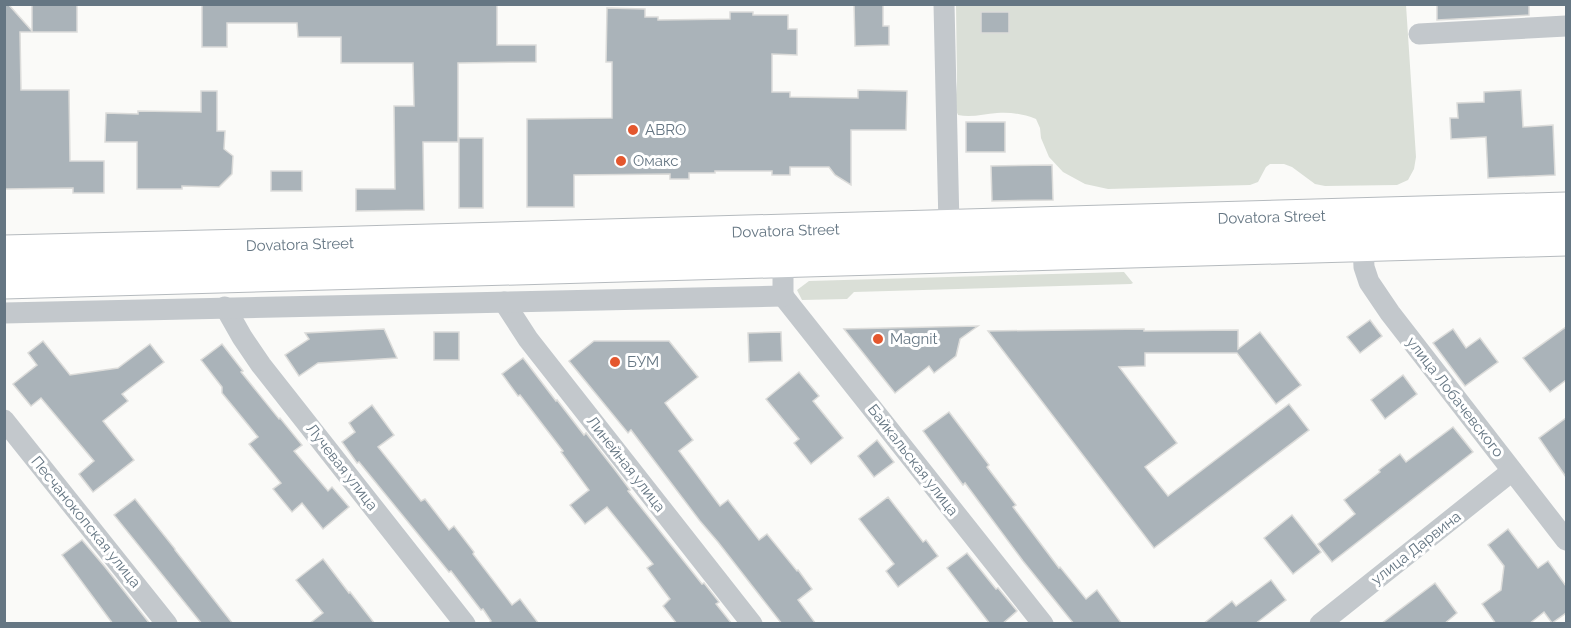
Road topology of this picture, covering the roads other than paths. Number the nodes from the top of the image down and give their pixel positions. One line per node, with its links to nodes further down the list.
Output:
1 (944, 4): 5 (street)
2 (1566, 26): 3 (street)
3 (1419, 34)
4 (1566, 209): 5 (main road, Dovatora Street)
5 (949, 226): 8 (main road, Dovatora Street)
6 (1566, 239): 7 (main road, Dovatora Street)
7 (1364, 244): 9 (main road, Dovatora Street); 16 (street, улица Лобачевского)
8 (4, 252)
9 (783, 261): 10 (main road, Dovatora Street); 11 (street, Dovatora Street)
10 (4, 282)
11 (783, 296): 12 (street); 22 (street, Байкальская улица)
12 (504, 302): 13 (street); 21 (street, Линейная улица)
13 (225, 307): 14 (street); 20 (street, Лучевая улица)
14 (4, 313)
15 (4, 420): 19 (street, Песчанокопская улица)
16 (1512, 471): 17 (street, улица Лобачевского); 18 (street, улица Дарвина)
17 (1566, 540)
18 (1343, 617): 23 (street, улица Дарвина)
19 (167, 624)
20 (465, 624)
21 (752, 624)
22 (1042, 624)
23 (1320, 624)

